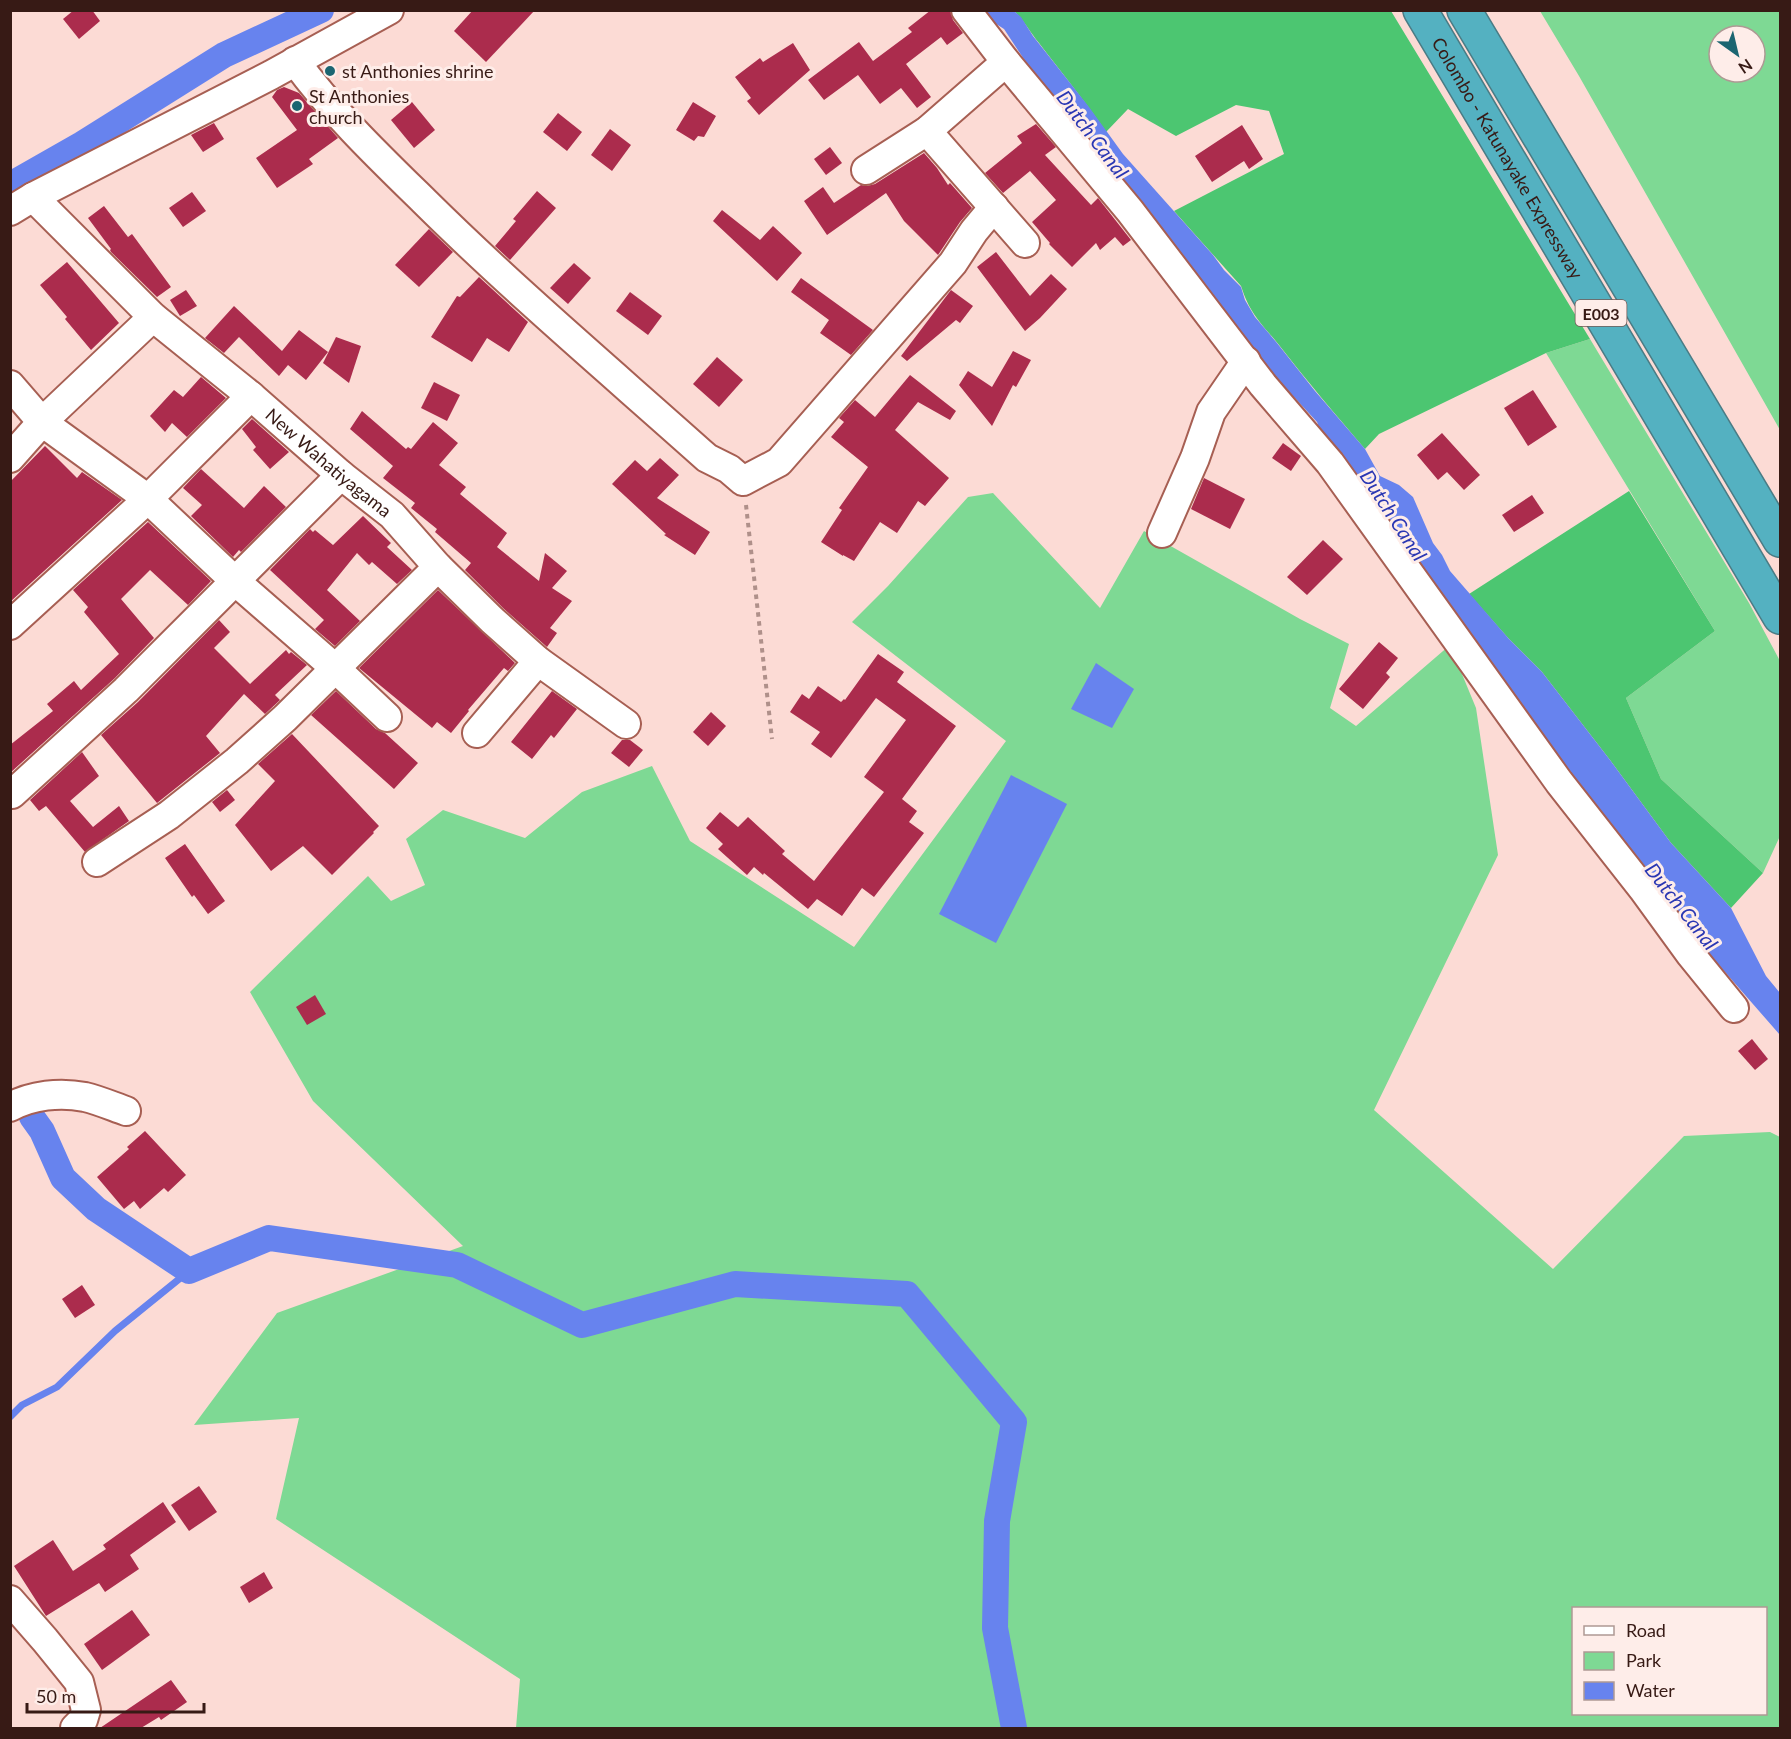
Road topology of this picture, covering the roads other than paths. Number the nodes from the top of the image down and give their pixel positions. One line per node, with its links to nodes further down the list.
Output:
1 (389, 10): 5 (street)
2 (966, 10): 6 (street)
3 (1420, 10): 24 (highway, Colombo - Katunayake Expressway / E003)
4 (1464, 10): 21 (highway, E003)
5 (295, 61): 9 (street); 10 (street)
6 (1006, 62): 7 (street); 13 (street)
7 (927, 131): 8 (street); 10 (street)
8 (866, 170)
9 (22, 204): 12 (street, New Wahatiyagama)
10 (994, 207): 11 (street)
11 (1025, 243)
12 (153, 317): 15 (street, New Wahatiyagama); 16 (street)
13 (1246, 362): 20 (street); 33 (street)
14 (10, 386): 16 (street)
15 (251, 396): 18 (street, New Wahatiyagama); 19 (street)
16 (42, 422): 17 (street); 19 (street)
17 (10, 458)
18 (341, 475): 22 (street, New Wahatiyagama); 23 (street)
19 (148, 499): 23 (street); 25 (street)
20 (1162, 533)
21 (1780, 540)
22 (438, 567): 26 (street, New Wahatiyagama); 27 (street)
23 (235, 581): 27 (street); 31 (street)
24 (1780, 617)
25 (10, 625)
26 (538, 661): 29 (street, New Wahatiyagama); 30 (street)
27 (335, 668): 28 (street); 32 (street)
28 (387, 717)
29 (626, 724)
30 (477, 733)
31 (12, 794)
32 (97, 862)
33 (1734, 1008)
34 (10, 1107): 35 (street)
35 (126, 1111)
36 (10, 1600): 37 (street)
37 (75, 1728)

